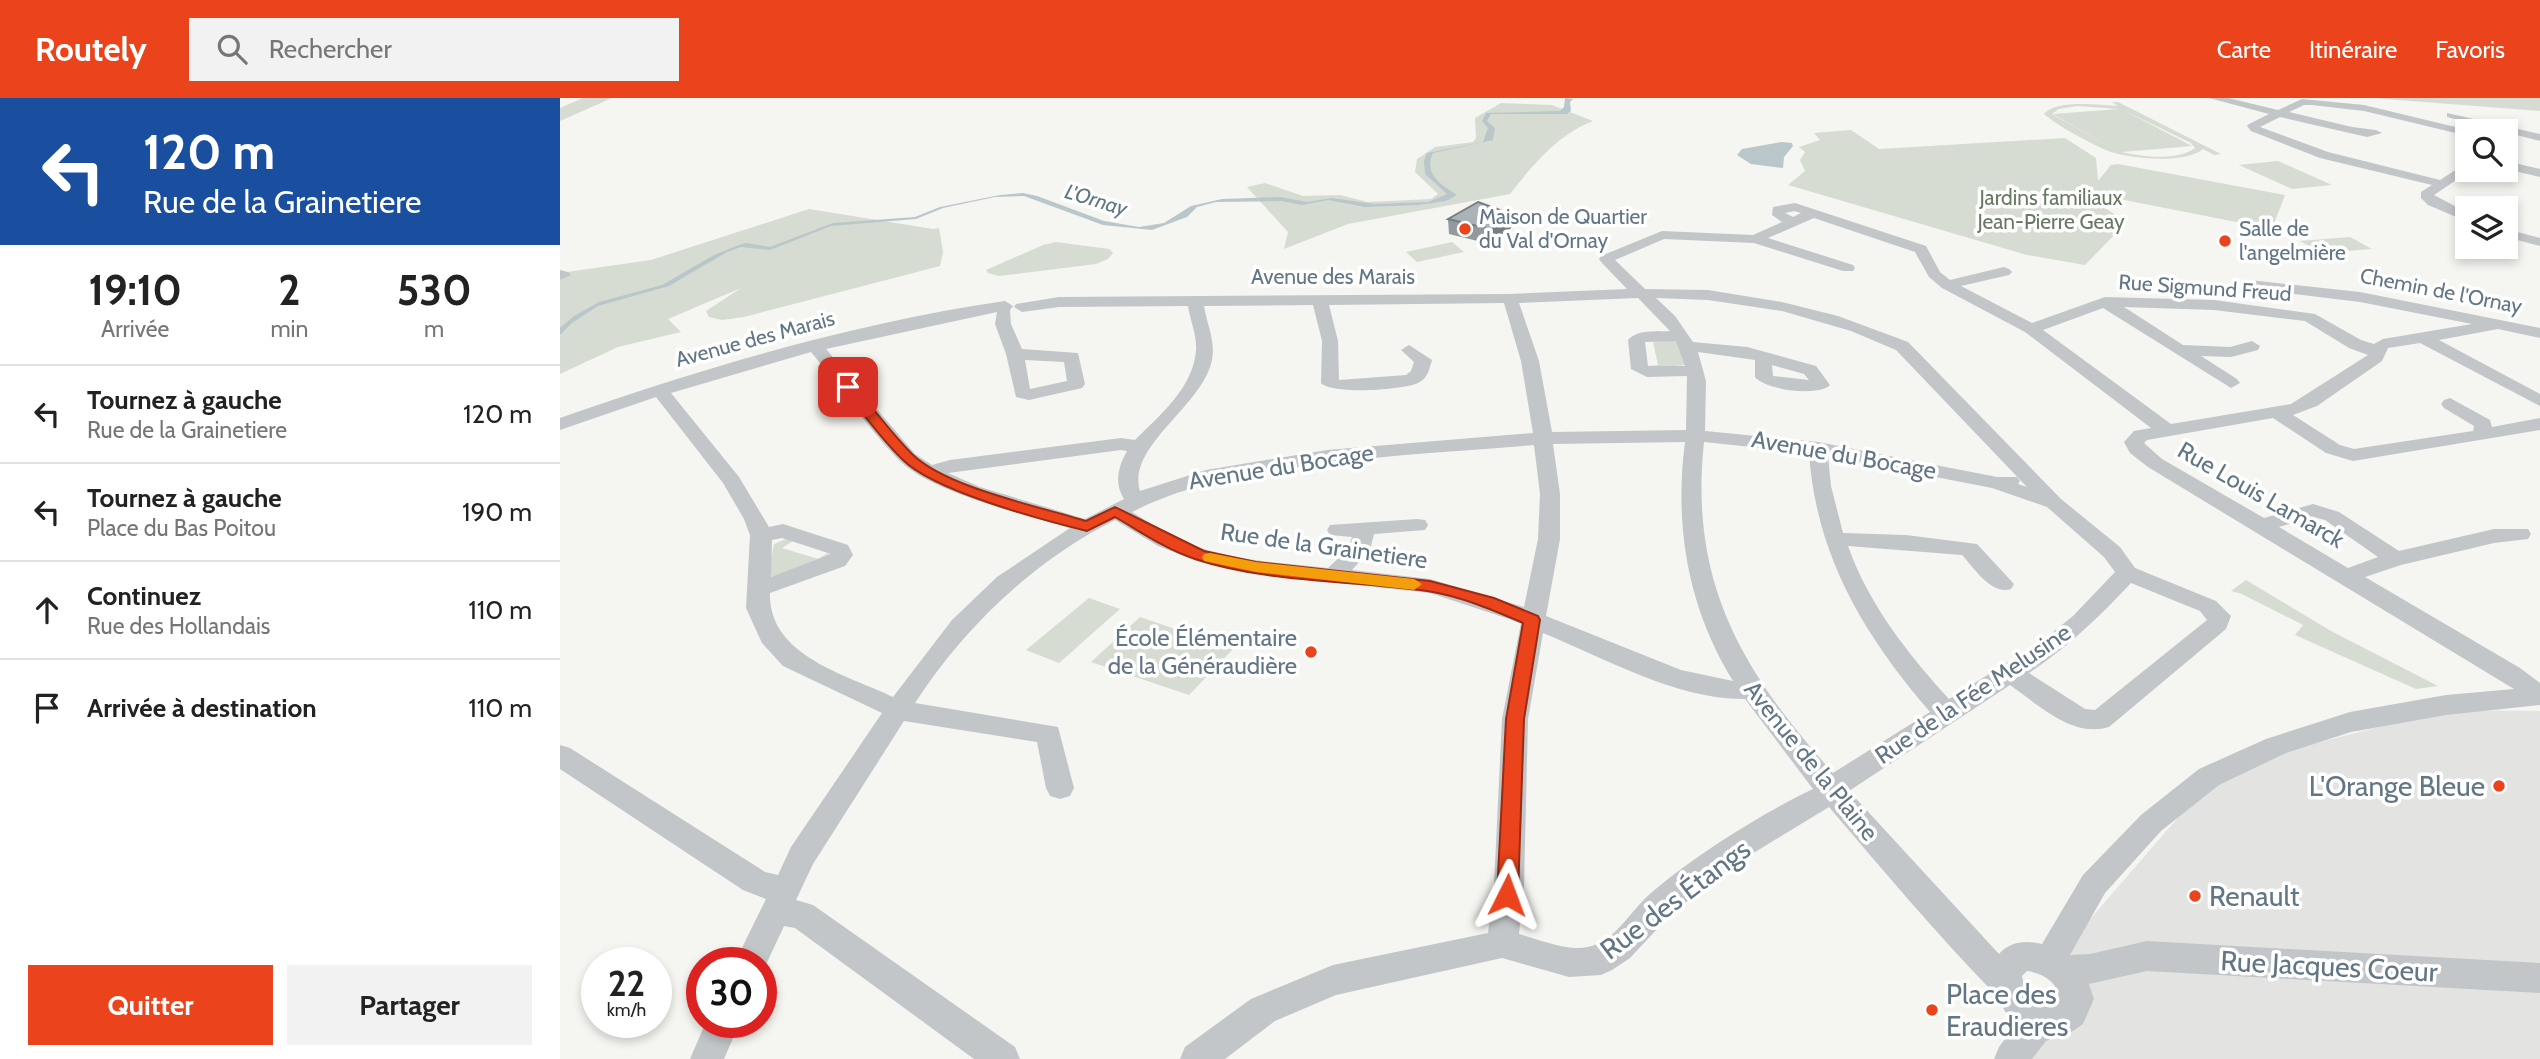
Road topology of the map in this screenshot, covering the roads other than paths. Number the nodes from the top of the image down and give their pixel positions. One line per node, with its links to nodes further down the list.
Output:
1 (2214, 98): 3 (street)
2 (2441, 112): 4 (street)
3 (2279, 113): 5 (street); 6 (street); 12 (street)
4 (2464, 119)
5 (2353, 130)
6 (2455, 131)
7 (2518, 134): 8 (street)
8 (2540, 138)
9 (2518, 168): 10 (street)
10 (2540, 173)
11 (2455, 175): 12 (street)
12 (2442, 184): 13 (street)
13 (2455, 212)
14 (2518, 236): 16 (street)
15 (1755, 239): 17 (street); 19 (street); 21 (street, Avenue de la Plaine)
16 (2540, 242)
17 (1848, 268)
18 (2004, 272): 19 (street)
19 (1947, 285): 28 (street, Rue Louis Lamarck)
20 (2250, 285): 27 (street, Chemin de l'Ornay)
21 (1645, 295): 22 (street, Avenue des Marais); 31 (street, Avenue de la Plaine); 53 (street, Avenue des Marais)
22 (1510, 299): 23 (street, Avenue des Marais); 50 (street)
23 (1320, 300): 24 (street, Avenue des Marais); 34 (street)
24 (1196, 301): 26 (street, Avenue des Marais); 51 (street)
25 (2105, 302): 28 (street); 35 (street); 36 (street, Rue Sigmund Freud)
26 (1009, 312): 32 (street, Avenue des Marais); 37 (street)
27 (2496, 325): 29 (street, Chemin de l'Ornay); 30 (street)
28 (2031, 329): 47 (street, Rue Louis Lamarck)
29 (2540, 333)
30 (2422, 337): 36 (street); 42 (street)
31 (1685, 341): 38 (street); 39 (street, Avenue de la Plaine); 39 (street)
32 (816, 346): 41 (street, Avenue des Marais); 54 (street)
33 (2252, 346): 35 (street)
34 (1409, 350)
35 (2180, 350): 40 (street)
36 (2377, 350): 44 (street)
37 (1014, 354)
38 (1763, 357)
39 (1696, 371): 49 (street, Avenue de la Plaine)
40 (2231, 383)
41 (659, 389): 45 (street, Avenue des Marais); 64 (street)
42 (2540, 401)
43 (2450, 404): 48 (street)
44 (2276, 412): 47 (street); 48 (street)
45 (560, 424)
46 (2540, 424): 48 (street)
47 (2166, 430): 60 (street, Rue Louis Lamarck)
48 (2483, 435)
49 (1695, 436): 50 (street, Avenue du Bocage); 52 (street, Avenue du Bocage); 74 (street, Avenue de la Plaine)
50 (1543, 438): 57 (street, Avenue du Bocage); 72 (street)
51 (1139, 447): 54 (street); 57 (street)
52 (1818, 448): 55 (street, Avenue du Bocage); 65 (street)
53 (2022, 469): 55 (street); 56 (street, Avenue des Marais)
54 (929, 472): 59 (street)
55 (1997, 483): 56 (street, Avenue du Bocage)
56 (2054, 503): 67 (street, Avenue du Bocage)
57 (1125, 505): 59 (street, Avenue du Bocage); 68 (street, Rue de la Grainetiere)
58 (1417, 525): 62 (street)
59 (1087, 526): 76 (street, Avenue du Bocage)
60 (2260, 526): 66 (street); 69 (street, Rue Louis Lamarck)
61 (1338, 530): 62 (street)
62 (1363, 530): 68 (street)
63 (2520, 534): 66 (street)
64 (761, 535): 71 (street); 71 (street)
65 (1833, 539): 70 (street); 77 (street)
66 (2395, 559): 69 (street)
67 (2127, 573): 73 (street, Rue de la Fée Melusine); 73 (street)
68 (1334, 575): 72 (street, Rue de la Grainetiere)
69 (2347, 576): 75 (street, Rue Louis Lamarck)
70 (2003, 584)
71 (757, 590): 76 (street)
72 (1532, 620): 74 (street, Rue de la Grainetiere); 82 (street)
73 (2012, 674): 77 (street, Rue de la Fée Melusine)
74 (1751, 690): 80 (street, Avenue de la Plaine)
75 (2540, 696): 86 (street)
76 (898, 710): 79 (street); 81 (street, Avenue du Bocage)
77 (1946, 713): 80 (street, Rue de la Fée Melusine)
78 (560, 755): 81 (street)
79 (1059, 788)
80 (1832, 791): 82 (street, Rue des Étangs); 85 (street, Avenue de la Plaine)
81 (783, 899): 83 (street, Avenue du Bocage); 90 (street)
82 (1502, 944): 91 (street, Rue des Étangs)
83 (759, 947)
84 (2540, 978): 86 (street, Rue Jacques Coeur)
85 (2012, 980): 86 (street); 86 (street, Avenue de la Plaine); 88 (street)
86 (2061, 988): 88 (street, Rue Jacques Coeur)
87 (716, 1038): 89 (street)
88 (2011, 1057)
89 (707, 1059)
90 (1003, 1059)
91 (1197, 1059)

